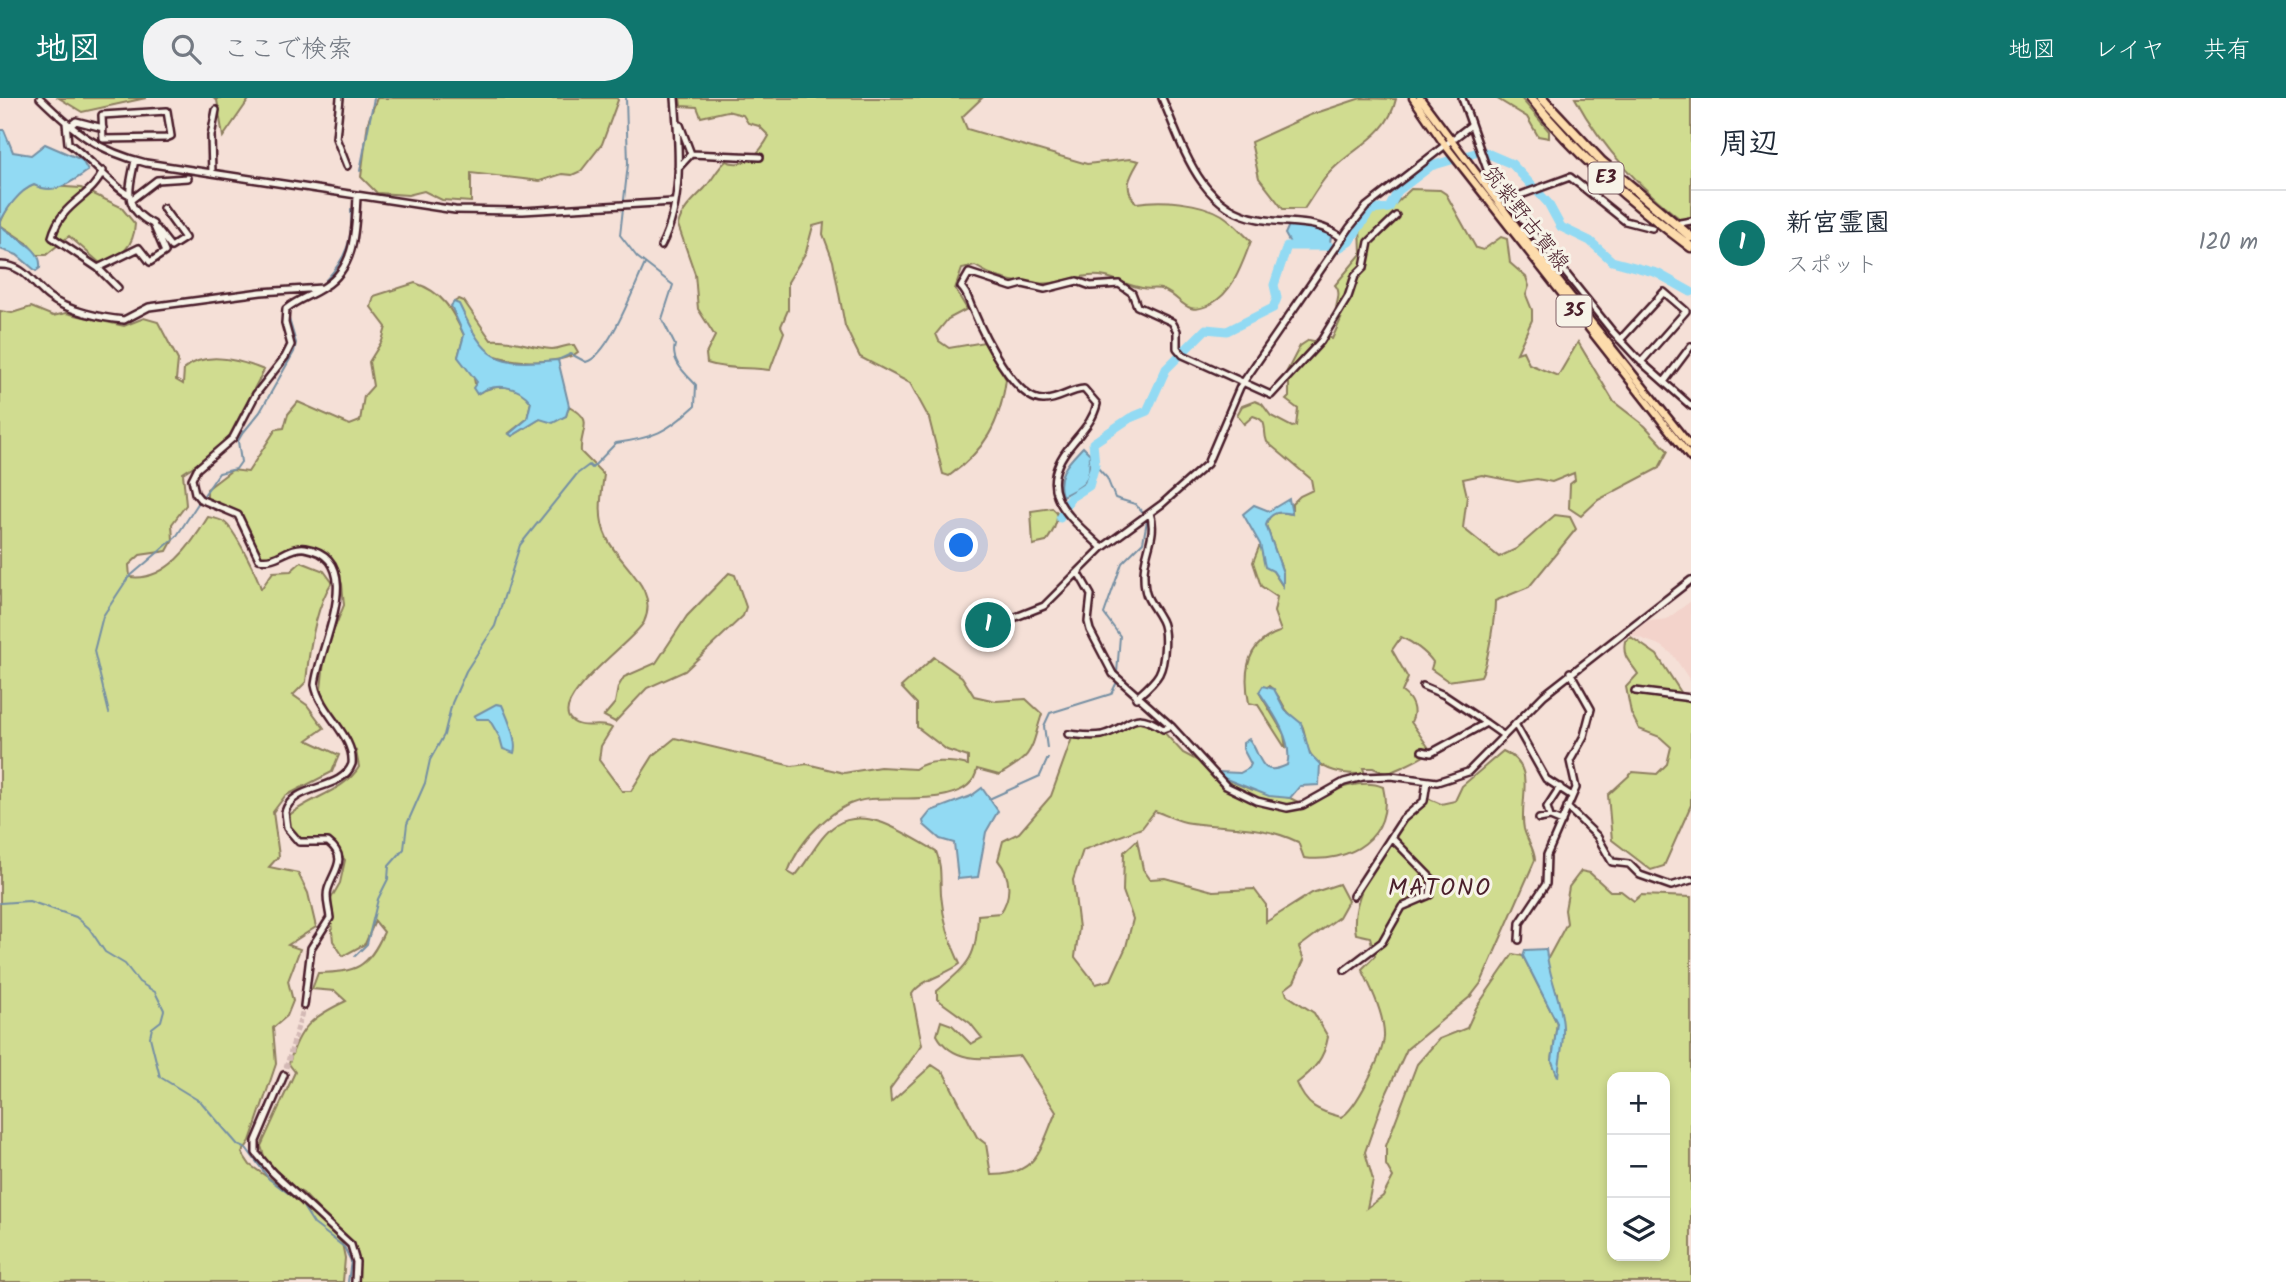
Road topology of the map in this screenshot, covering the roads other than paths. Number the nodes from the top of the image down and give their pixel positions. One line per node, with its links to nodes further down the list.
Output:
1 (40, 98): 12 (street)
2 (340, 98): 19 (street)
3 (675, 98): 11 (street)
4 (1162, 98): 35 (street)
5 (1413, 98): 15 (main road, 筑紫野古賀線 / 35)
6 (1420, 98): 15 (main road, 筑紫野古賀線 / 35)
7 (1462, 98): 13 (street)
8 (1531, 98): 37 (highway, E3)
9 (1542, 98): 34 (highway, E3)
10 (216, 110): 22 (street)
11 (677, 119): 16 (street); 20 (street)
12 (68, 125): 14 (street); 18 (street); 21 (street)
13 (1471, 125): 15 (street); 26 (street)
14 (103, 128): 14 (street)
15 (1448, 143): 35 (street); 48 (main road, 筑紫野古賀線 / 35)
16 (691, 154): 17 (street); 20 (street)
17 (760, 157)
18 (135, 160): 22 (street); 24 (street)
19 (347, 166)
20 (677, 168): 27 (street)
21 (103, 171): 24 (street); 39 (street)
22 (212, 173): 25 (street)
23 (188, 178): 24 (street)
24 (130, 197): 32 (street)
25 (357, 197): 27 (street); 41 (street)
26 (1507, 200): 33 (street); 42 (street)
27 (673, 202): 36 (street)
28 (163, 208): 32 (street)
29 (1395, 216): 45 (street)
30 (1691, 221): 31 (street)
31 (1680, 223)
32 (153, 224): 39 (street)
33 (1652, 228)
34 (1691, 237)
35 (1342, 238): 45 (street)
36 (662, 246)
37 (1691, 247)
38 (0, 265): 41 (street)
39 (98, 268): 40 (street)
40 (118, 288)
41 (323, 288): 78 (street)
42 (1620, 340): 44 (street); 44 (street)
43 (1691, 346): 46 (street)
44 (1642, 362): 46 (street)
45 (1244, 380): 50 (street); 51 (street)
46 (1664, 382): 47 (street)
47 (1691, 406)
48 (1688, 444): 49 (main road, 筑紫野古賀線 / 35)
49 (1691, 458)
50 (1150, 513): 51 (street); 58 (street)
51 (1102, 548): 52 (street)
52 (1079, 574): 54 (street); 58 (street)
53 (1691, 580): 55 (street)
54 (986, 625)
55 (1570, 672): 61 (street); 68 (street)
56 (1423, 686): 60 (street)
57 (1635, 691): 59 (street)
58 (1136, 698): 62 (street)
59 (1691, 698)
60 (1486, 723): 64 (street); 65 (street)
61 (1515, 724): 64 (street); 67 (street)
62 (1171, 726): 63 (street); 66 (street)
63 (1068, 734)
64 (1503, 735): 66 (street)
65 (1422, 751)
66 (1427, 782): 73 (street)
67 (1560, 788): 68 (street); 70 (street)
68 (1572, 796): 69 (street)
69 (1567, 807): 72 (street); 74 (street)
70 (1550, 817): 71 (street); 72 (street)
71 (1539, 819)
72 (1562, 822): 76 (street)
73 (1392, 838): 75 (street); 77 (street)
74 (1691, 880)
75 (1353, 896)
76 (1519, 940)
77 (1345, 970)
78 (304, 1006)
79 (284, 1075): 80 (street)
80 (355, 1282)

